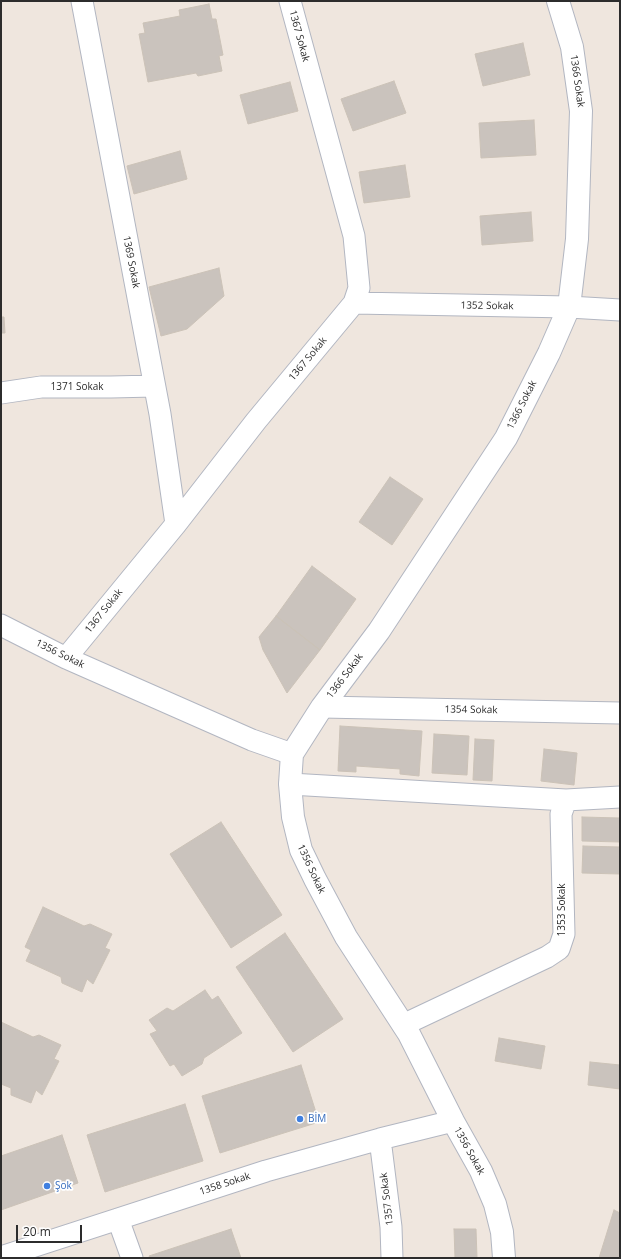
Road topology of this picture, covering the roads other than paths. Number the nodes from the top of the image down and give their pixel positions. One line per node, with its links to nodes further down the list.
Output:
1 (82, 1): 7 (street, 1369 Sokak)
2 (290, 1): 4 (street, 1367 Sokak)
3 (558, 1): 5 (street, 1366 Sokak)
4 (354, 303): 5 (street, 1352 Sokak); 9 (street, 1367 Sokak)
5 (569, 307): 6 (street, 1352 Sokak); 12 (street, 1366 Sokak)
6 (620, 310)
7 (154, 386): 8 (street, 1371 Sokak); 9 (street, 1369 Sokak)
8 (1, 394)
9 (176, 524): 11 (street, 1367 Sokak)
10 (1, 624): 11 (street, 1356 Sokak)
11 (66, 658): 14 (street, 1356 Sokak)
12 (322, 707): 13 (street, 1354 Sokak); 14 (street, 1366 Sokak)
13 (620, 714)
14 (292, 754): 15 (street, 1356 Sokak)
15 (290, 784): 17 (street); 18 (street, 1356 Sokak)
16 (620, 797): 17 (street)
17 (566, 800): 18 (street, 1353 Sokak)
18 (403, 1025): 19 (street, 1356 Sokak)
19 (453, 1121): 20 (street, 1358 Sokak); 25 (street, 1356 Sokak)
20 (380, 1139): 21 (street, 1358 Sokak); 24 (street, 1357 Sokak)
21 (118, 1219): 22 (street, 1358 Sokak); 23 (street)
22 (1, 1257)
23 (132, 1258)
24 (392, 1258)
25 (504, 1258)

